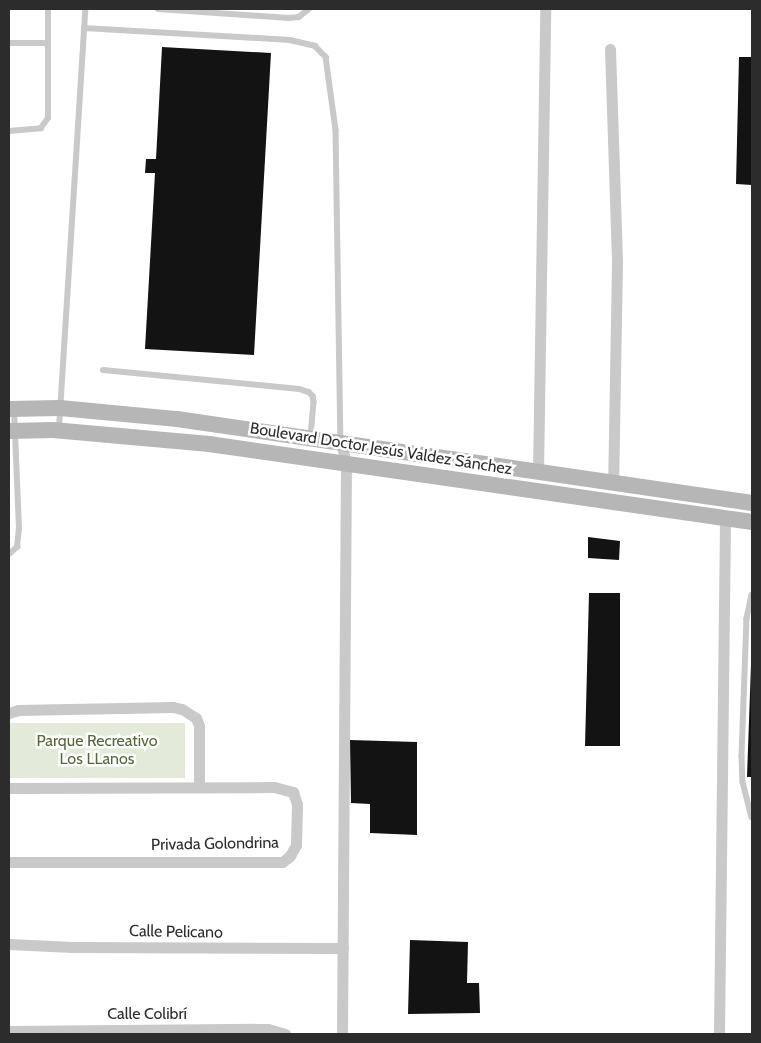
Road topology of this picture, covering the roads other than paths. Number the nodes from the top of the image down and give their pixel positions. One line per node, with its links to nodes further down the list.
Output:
1 (48, 9): 7 (lane)
2 (85, 9): 6 (lane)
3 (158, 9): 4 (lane)
4 (309, 9)
5 (546, 9): 19 (street)
6 (84, 28): 12 (lane); 17 (lane)
7 (48, 42): 8 (lane); 10 (lane)
8 (9, 44)
9 (610, 49): 20 (street)
10 (9, 131)
11 (103, 370): 16 (lane)
12 (60, 408): 13 (main road, Boulevard Doctor Jesús Valdez Sánchez); 15 (lane); 16 (main road, Boulevard Doctor Jesús Valdez Sánchez)
13 (11, 409): 14 (lane)
14 (12, 431): 15 (main road, Boulevard Doctor Jesús Valdez Sánchez); 24 (lane)
15 (59, 431): 18 (main road, Boulevard Doctor Jesús Valdez Sánchez)
16 (312, 438): 17 (main road, Boulevard Doctor Jesús Valdez Sánchez)
17 (340, 442): 18 (street); 19 (main road, Boulevard Doctor Jesús Valdez Sánchez)
18 (346, 463): 22 (main road, Boulevard Doctor Jesús Valdez Sánchez); 32 (street)
19 (538, 473): 20 (main road, Boulevard Doctor Jesús Valdez Sánchez)
20 (613, 484): 21 (main road, Boulevard Doctor Jesús Valdez Sánchez)
21 (752, 503)
22 (725, 518): 23 (main road, Boulevard Doctor Jesús Valdez Sánchez); 37 (street)
23 (752, 522)
24 (9, 554)
25 (752, 595): 29 (lane)
26 (9, 712): 27 (street)
27 (198, 786): 28 (street, Privada Golondrina); 30 (street, Privada Golondrina)
28 (9, 788)
29 (752, 817)
30 (9, 862)
31 (9, 944): 32 (street, Calle Pelicano)
32 (343, 948): 36 (street)
33 (9, 1031): 34 (street, Calle Colibrí)
34 (222, 1032): 35 (street, Calle Colibrí)
35 (285, 1034)
36 (342, 1034)
37 (719, 1034)

